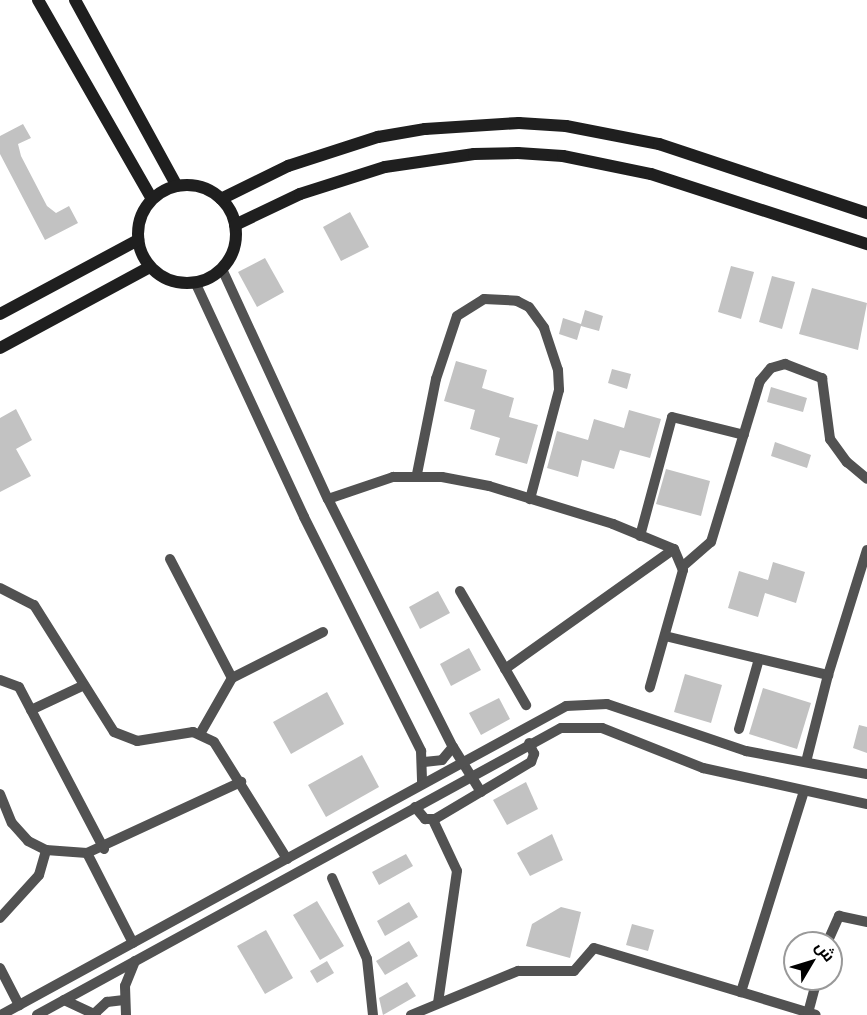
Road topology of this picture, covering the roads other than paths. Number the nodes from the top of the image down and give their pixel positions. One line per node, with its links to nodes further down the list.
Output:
1 (39, 0): 4 (street)
2 (75, 0): 3 (street)
3 (177, 186): 4 (street); 5 (street)
4 (152, 199): 8 (street)
5 (221, 199): 6 (street); 7 (street)
6 (867, 213)
7 (235, 225): 9 (street); 11 (street)
8 (138, 240): 10 (street); 13 (street)
9 (867, 244)
10 (150, 267): 12 (street); 14 (street)
11 (222, 268): 12 (street); 18 (street)
12 (195, 282): 43 (street)
13 (0, 314)
14 (0, 348)
15 (744, 435): 17 (street); 20 (street); 24 (street)
16 (417, 474): 18 (street); 19 (street); 19 (street)
17 (867, 479)
18 (328, 499): 41 (street)
19 (530, 499): 20 (street)
20 (640, 536): 21 (street)
21 (674, 549): 24 (street); 30 (street)
22 (867, 550): 31 (street)
23 (170, 559): 32 (street)
24 (682, 567): 28 (street)
25 (0, 588): 34 (street)
26 (460, 591): 30 (street)
27 (323, 632): 32 (street)
28 (664, 636): 29 (street); 35 (street)
29 (759, 658): 31 (street); 38 (street)
30 (505, 669): 36 (street)
31 (828, 675): 44 (street)
32 (232, 678): 39 (street)
33 (0, 680): 37 (street)
34 (82, 686): 37 (street); 39 (street)
35 (650, 687)
36 (526, 705)
37 (31, 710): 56 (street)
38 (739, 729)
39 (200, 734): 47 (street)
40 (529, 743): 46 (street); 49 (street); 50 (street)
41 (453, 747): 42 (street); 43 (street)
42 (462, 761): 44 (street); 46 (street); 48 (street)
43 (424, 762): 48 (street)
44 (806, 762): 45 (street)
45 (867, 774)
46 (471, 775): 50 (street); 53 (street)
47 (241, 782): 56 (street); 59 (street)
48 (422, 784): 55 (street)
49 (804, 791): 52 (street); 69 (street)
50 (481, 792): 54 (street)
51 (0, 794): 57 (street)
52 (867, 804)
53 (415, 807): 54 (street); 60 (street)
54 (433, 820): 72 (street)
55 (306, 848): 59 (street); 60 (street)
56 (104, 849): 58 (street)
57 (46, 850): 58 (street); 62 (street)
58 (87, 853): 65 (street)
59 (287, 859): 65 (street)
60 (315, 862): 66 (street)
61 (332, 878): 79 (street)
62 (0, 918)
63 (867, 922): 64 (street)
64 (832, 931)
65 (133, 943): 73 (street)
66 (135, 961): 70 (street); 71 (street)
67 (0, 968): 73 (street)
68 (815, 991): 74 (street)
69 (741, 992): 72 (street); 74 (street)
70 (64, 1000): 76 (street); 77 (street)
71 (124, 1000): 77 (street); 78 (street)
72 (438, 1003): 80 (street)
73 (19, 1005): 75 (street)
74 (812, 1014)
75 (1, 1015)
76 (37, 1015)
77 (95, 1015)
78 (126, 1015)
79 (373, 1015)
80 (411, 1015)

